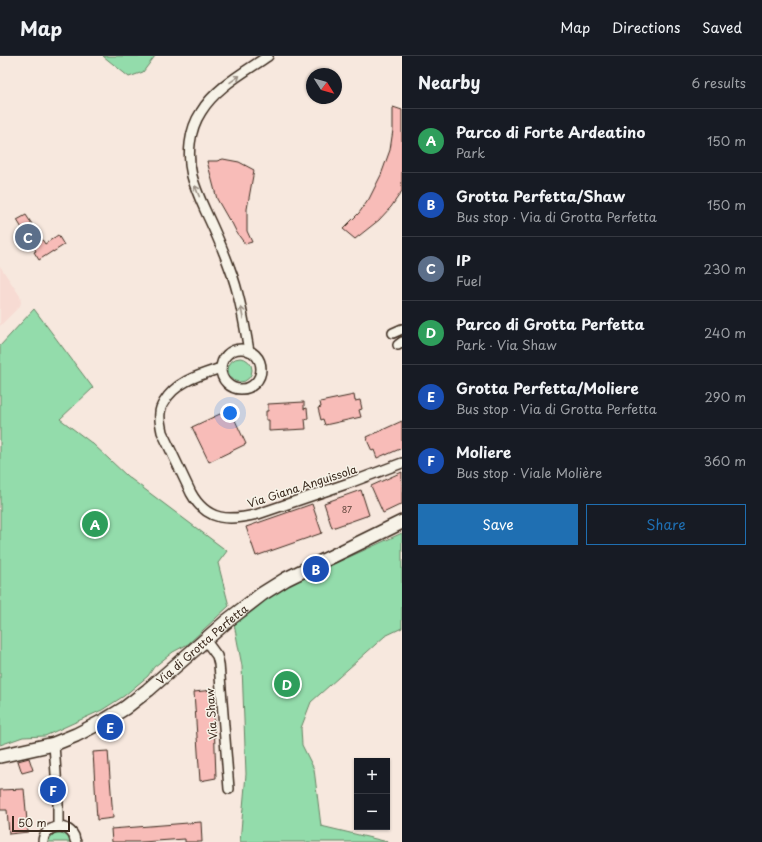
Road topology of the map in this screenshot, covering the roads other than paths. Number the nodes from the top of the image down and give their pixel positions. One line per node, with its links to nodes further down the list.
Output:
1 (268, 56): 4 (street, one-way to 1)
2 (402, 329): 3 (street)
3 (393, 334)
4 (249, 351): 5 (street); 5 (street)
5 (221, 368): 6 (street, Via Giana Anguissola)
6 (402, 463)
7 (402, 522): 8 (street, Via di Grotta Perfetta)
8 (206, 640): 9 (street, Via di Grotta Perfetta); 11 (street, Via Shaw)
9 (54, 744): 10 (street, Via di Grotta Perfetta); 12 (street)
10 (0, 756)
11 (229, 789)
12 (58, 827): 13 (street); 14 (street)
13 (41, 841)
14 (76, 842)

